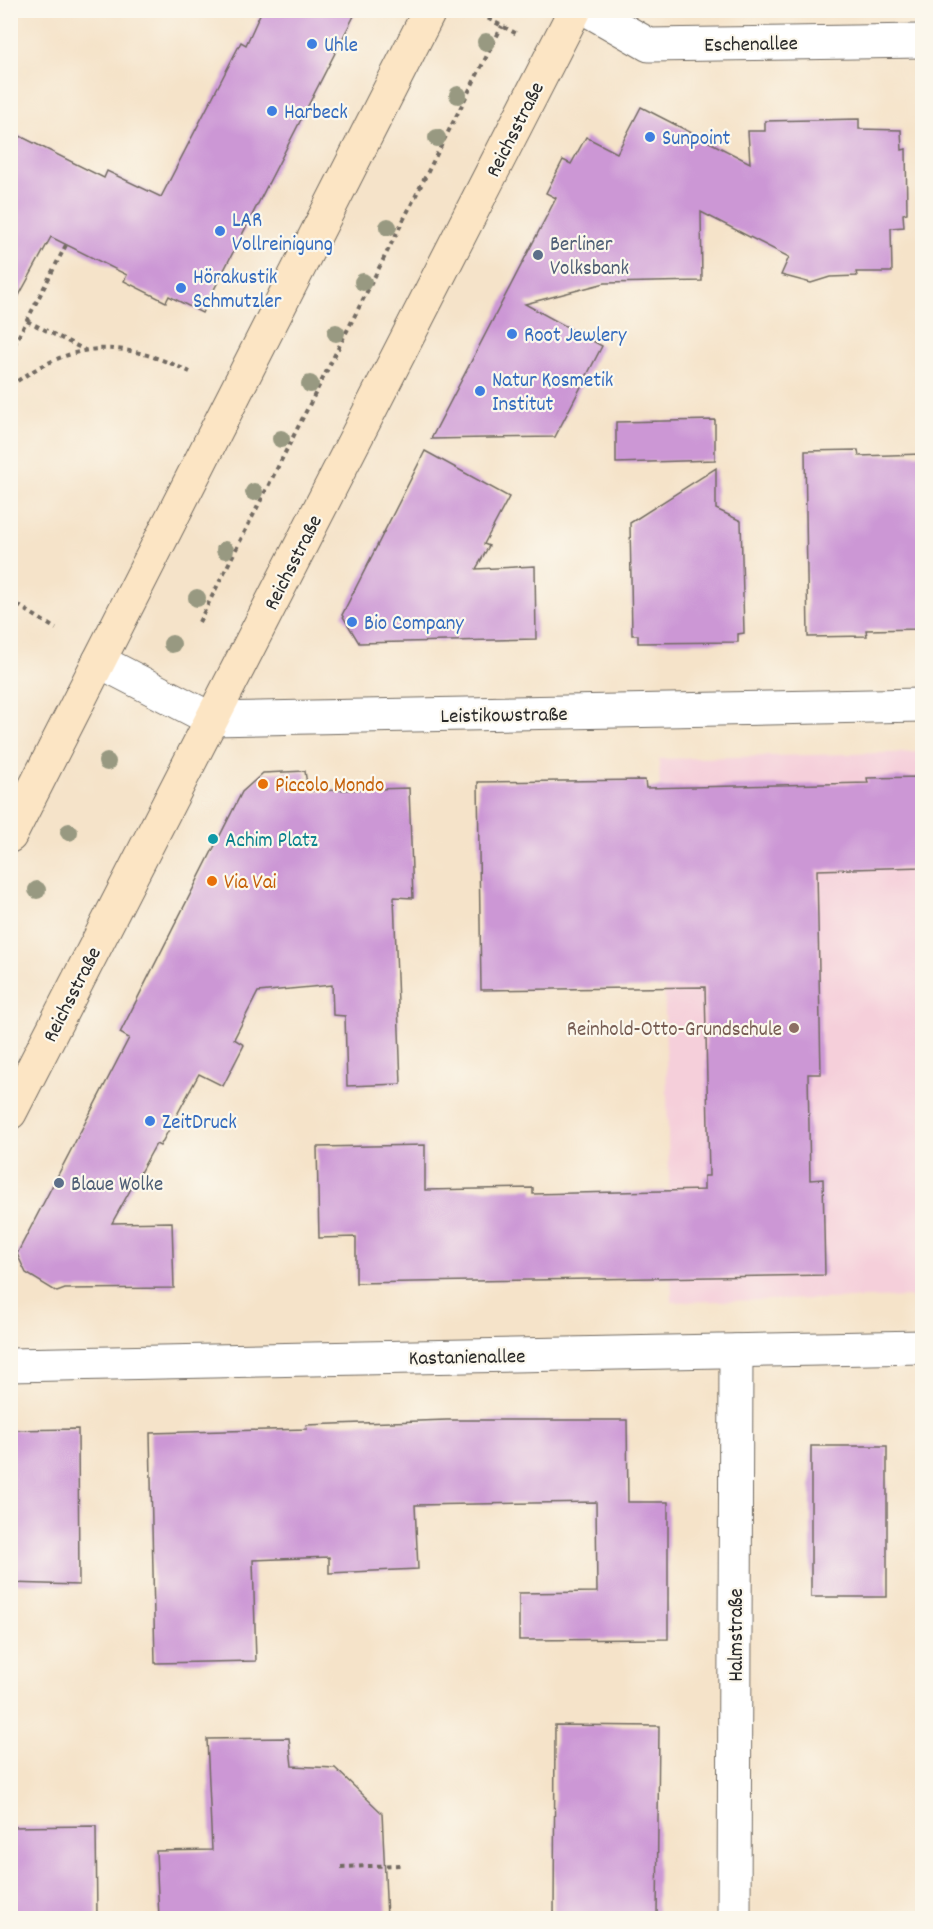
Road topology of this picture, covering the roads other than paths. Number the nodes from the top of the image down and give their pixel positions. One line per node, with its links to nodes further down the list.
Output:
1 (430, 10): 5 (main road)
2 (574, 10): 7 (main road, Reichsstraße)
3 (588, 10): 4 (street, Eschenallee)
4 (922, 41)
5 (99, 661): 7 (street, Leistikowstraße); 8 (main road)
6 (922, 705): 7 (street, Leistikowstraße)
7 (211, 719): 9 (main road, Reichsstraße)
8 (10, 836)
9 (10, 1113)
10 (922, 1347): 11 (street, Kastanienallee)
11 (736, 1351): 12 (street, Kastanienallee); 13 (street, Halmstraße)
12 (10, 1365)
13 (734, 1918)

